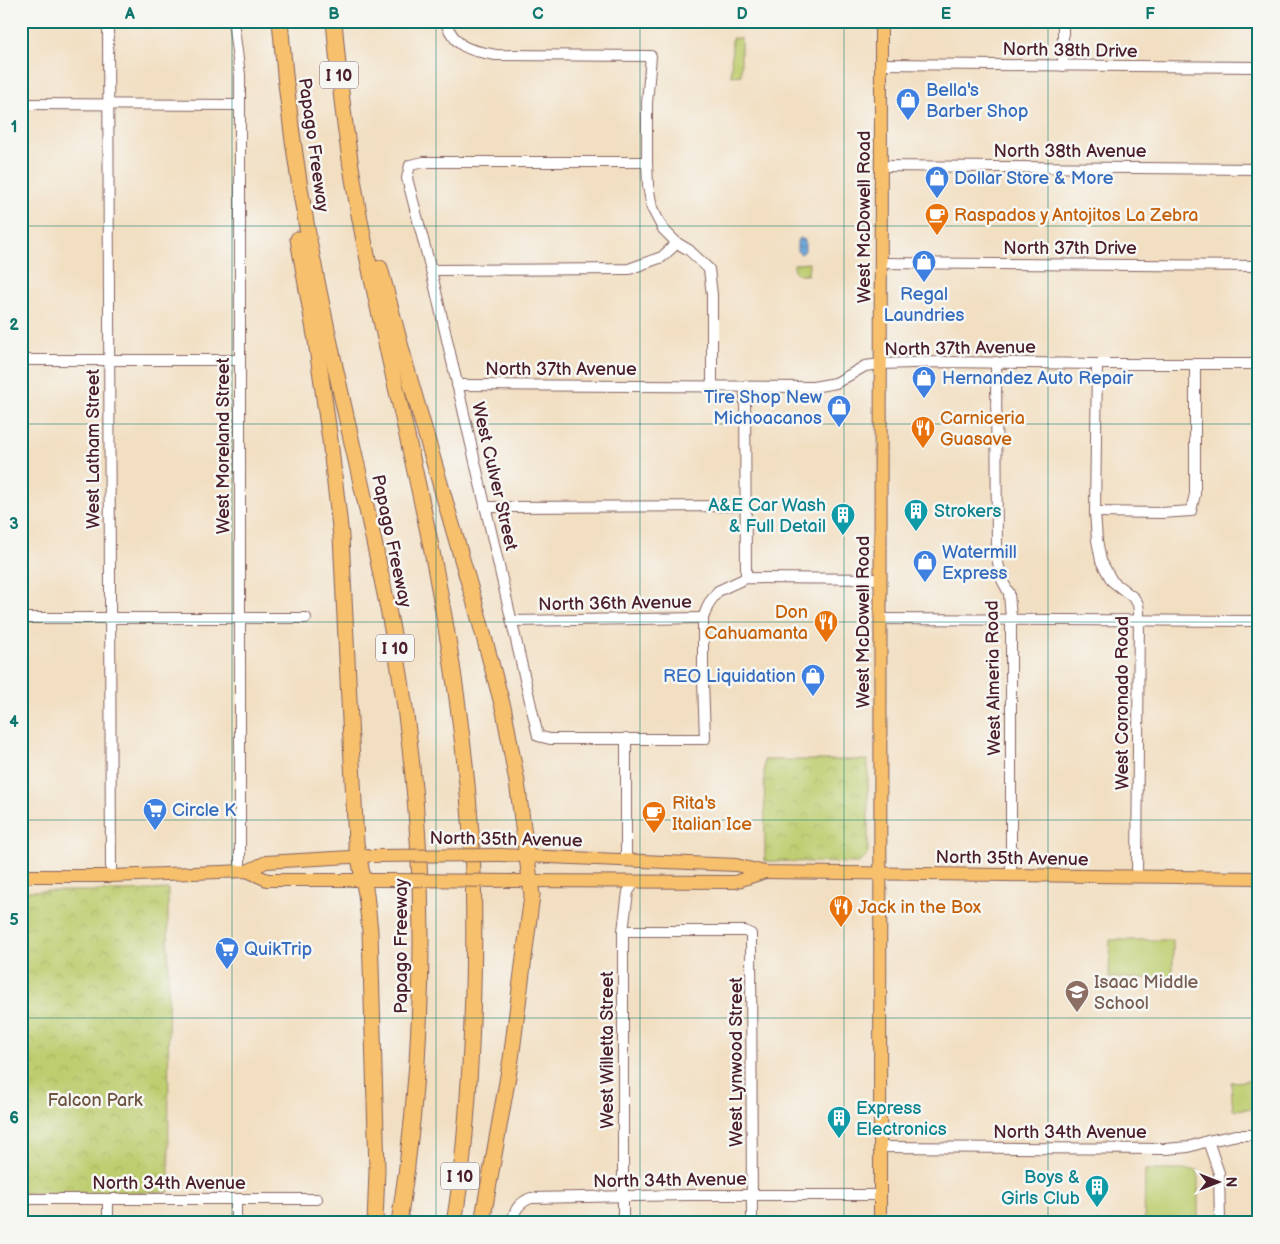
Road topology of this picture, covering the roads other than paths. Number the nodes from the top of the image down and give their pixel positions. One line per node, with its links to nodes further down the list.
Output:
1 (108, 21): 13 (street, West Latham Street)
2 (233, 21): 14 (street, West Moreland Street)
3 (280, 21): 11 (highway, Papago Freeway / I 10)
4 (334, 21): 15 (highway, Papago Freeway / I 10)
5 (445, 21): 16 (street)
6 (881, 21): 8 (main road, West McDowell Road)
7 (1063, 21): 9 (street)
8 (881, 64): 9 (street, North 38th Drive); 17 (main road, West McDowell Road)
9 (1063, 66): 10 (street, North 38th Drive)
10 (1259, 67)
11 (285, 80): 51 (highway); 78 (highway, Papago Freeway / I 10)
12 (21, 104): 13 (street)
13 (108, 104): 14 (street); 24 (street, West Latham Street)
14 (240, 105): 25 (street, West Moreland Street)
15 (346, 129): 50 (highway); 79 (highway, Papago Freeway / I 10)
16 (647, 162): 19 (street); 22 (street, West Culver Street)
17 (881, 166): 18 (street, North 38th Avenue); 20 (main road, West McDowell Road)
18 (1259, 169)
19 (677, 243): 22 (street); 32 (street)
20 (881, 263): 21 (street, North 37th Drive); 27 (main road, West McDowell Road)
21 (1259, 266)
22 (431, 270): 31 (street, West Culver Street)
23 (21, 360): 24 (street)
24 (110, 360): 25 (street); 40 (street, West Latham Street)
25 (239, 360): 43 (street, West Moreland Street)
26 (996, 362): 27 (street, North 37th Avenue); 28 (street, North 37th Avenue); 45 (street, West Almeria Road)
27 (881, 364): 33 (street, North 37th Avenue); 38 (main road, West McDowell Road)
28 (1097, 364): 29 (street, North 37th Avenue); 36 (street, West Coronado Road)
29 (1195, 364): 30 (street, North 37th Avenue); 36 (street)
30 (1259, 364)
31 (457, 385): 32 (street, North 37th Avenue); 35 (street, West Culver Street)
32 (712, 385): 33 (street, North 37th Avenue)
33 (745, 386): 34 (street)
34 (746, 506): 35 (street); 37 (street)
35 (485, 507): 47 (street, West Culver Street)
36 (1095, 512): 46 (street, West Coronado Road)
37 (746, 578): 38 (street, North 36th Avenue); 42 (street, North 36th Avenue)
38 (880, 579): 44 (main road, West McDowell Road)
39 (21, 618): 40 (street)
40 (109, 618): 43 (street); 58 (street, West Latham Street)
41 (306, 618): 43 (street)
42 (703, 618): 47 (street, North 36th Avenue); 49 (street)
43 (240, 619): 53 (street, West Moreland Street)
44 (880, 619): 45 (street); 55 (main road, West McDowell Road)
45 (1011, 619): 46 (street); 56 (street, West Almeria Road)
46 (1139, 620): 48 (street); 59 (street, West Coronado Road)
47 (512, 621): 49 (street, West Culver Street)
48 (1259, 621)
49 (626, 738): 52 (street)
50 (521, 855): 51 (main road, North 35th Avenue, bridge); 52 (main road, North 35th Avenue); 62 (highway)
51 (358, 856): 53 (main road, North 35th Avenue); 61 (highway)
52 (626, 860): 54 (main road, North 35th Avenue)
53 (244, 871): 58 (main road, North 35th Avenue); 61 (main road, North 35th Avenue)
54 (765, 872): 55 (main road, North 35th Avenue); 63 (main road, North 35th Avenue)
55 (880, 874): 56 (main road, North 35th Avenue); 67 (main road, West McDowell Road)
56 (1012, 875): 59 (main road, North 35th Avenue)
57 (21, 876): 58 (main road, North 35th Avenue)
58 (110, 876)
59 (1137, 877): 60 (main road, North 35th Avenue)
60 (1259, 878)
61 (369, 880): 62 (main road, North 35th Avenue, bridge); 77 (highway)
62 (531, 880): 63 (main road, North 35th Avenue); 80 (highway)
63 (635, 881): 64 (street, West Willetta Street)
64 (623, 932): 68 (street, West Lynwood Street); 70 (street, West Willetta Street)
65 (1259, 1135): 66 (street, North 34th Avenue)
66 (1208, 1141): 67 (street, North 34th Avenue); 85 (street)
67 (880, 1147): 69 (main road, West McDowell Road)
68 (752, 1195): 69 (street, North 34th Avenue); 70 (street, North 34th Avenue); 83 (street, West Lynwood Street)
69 (880, 1195): 84 (main road, West McDowell Road)
70 (623, 1196): 81 (street, North 34th Avenue); 82 (street, West Willetta Street)
71 (236, 1199): 72 (street, North 34th Avenue); 74 (street, North 34th Avenue); 76 (street)
72 (317, 1199)
73 (21, 1200): 74 (street, North 34th Avenue)
74 (108, 1200): 75 (street)
75 (108, 1223)
76 (236, 1223)
77 (375, 1223)
78 (399, 1223)
79 (454, 1223)
80 (482, 1223)
81 (511, 1223)
82 (623, 1223)
83 (752, 1223)
84 (880, 1223)
85 (1220, 1223)

